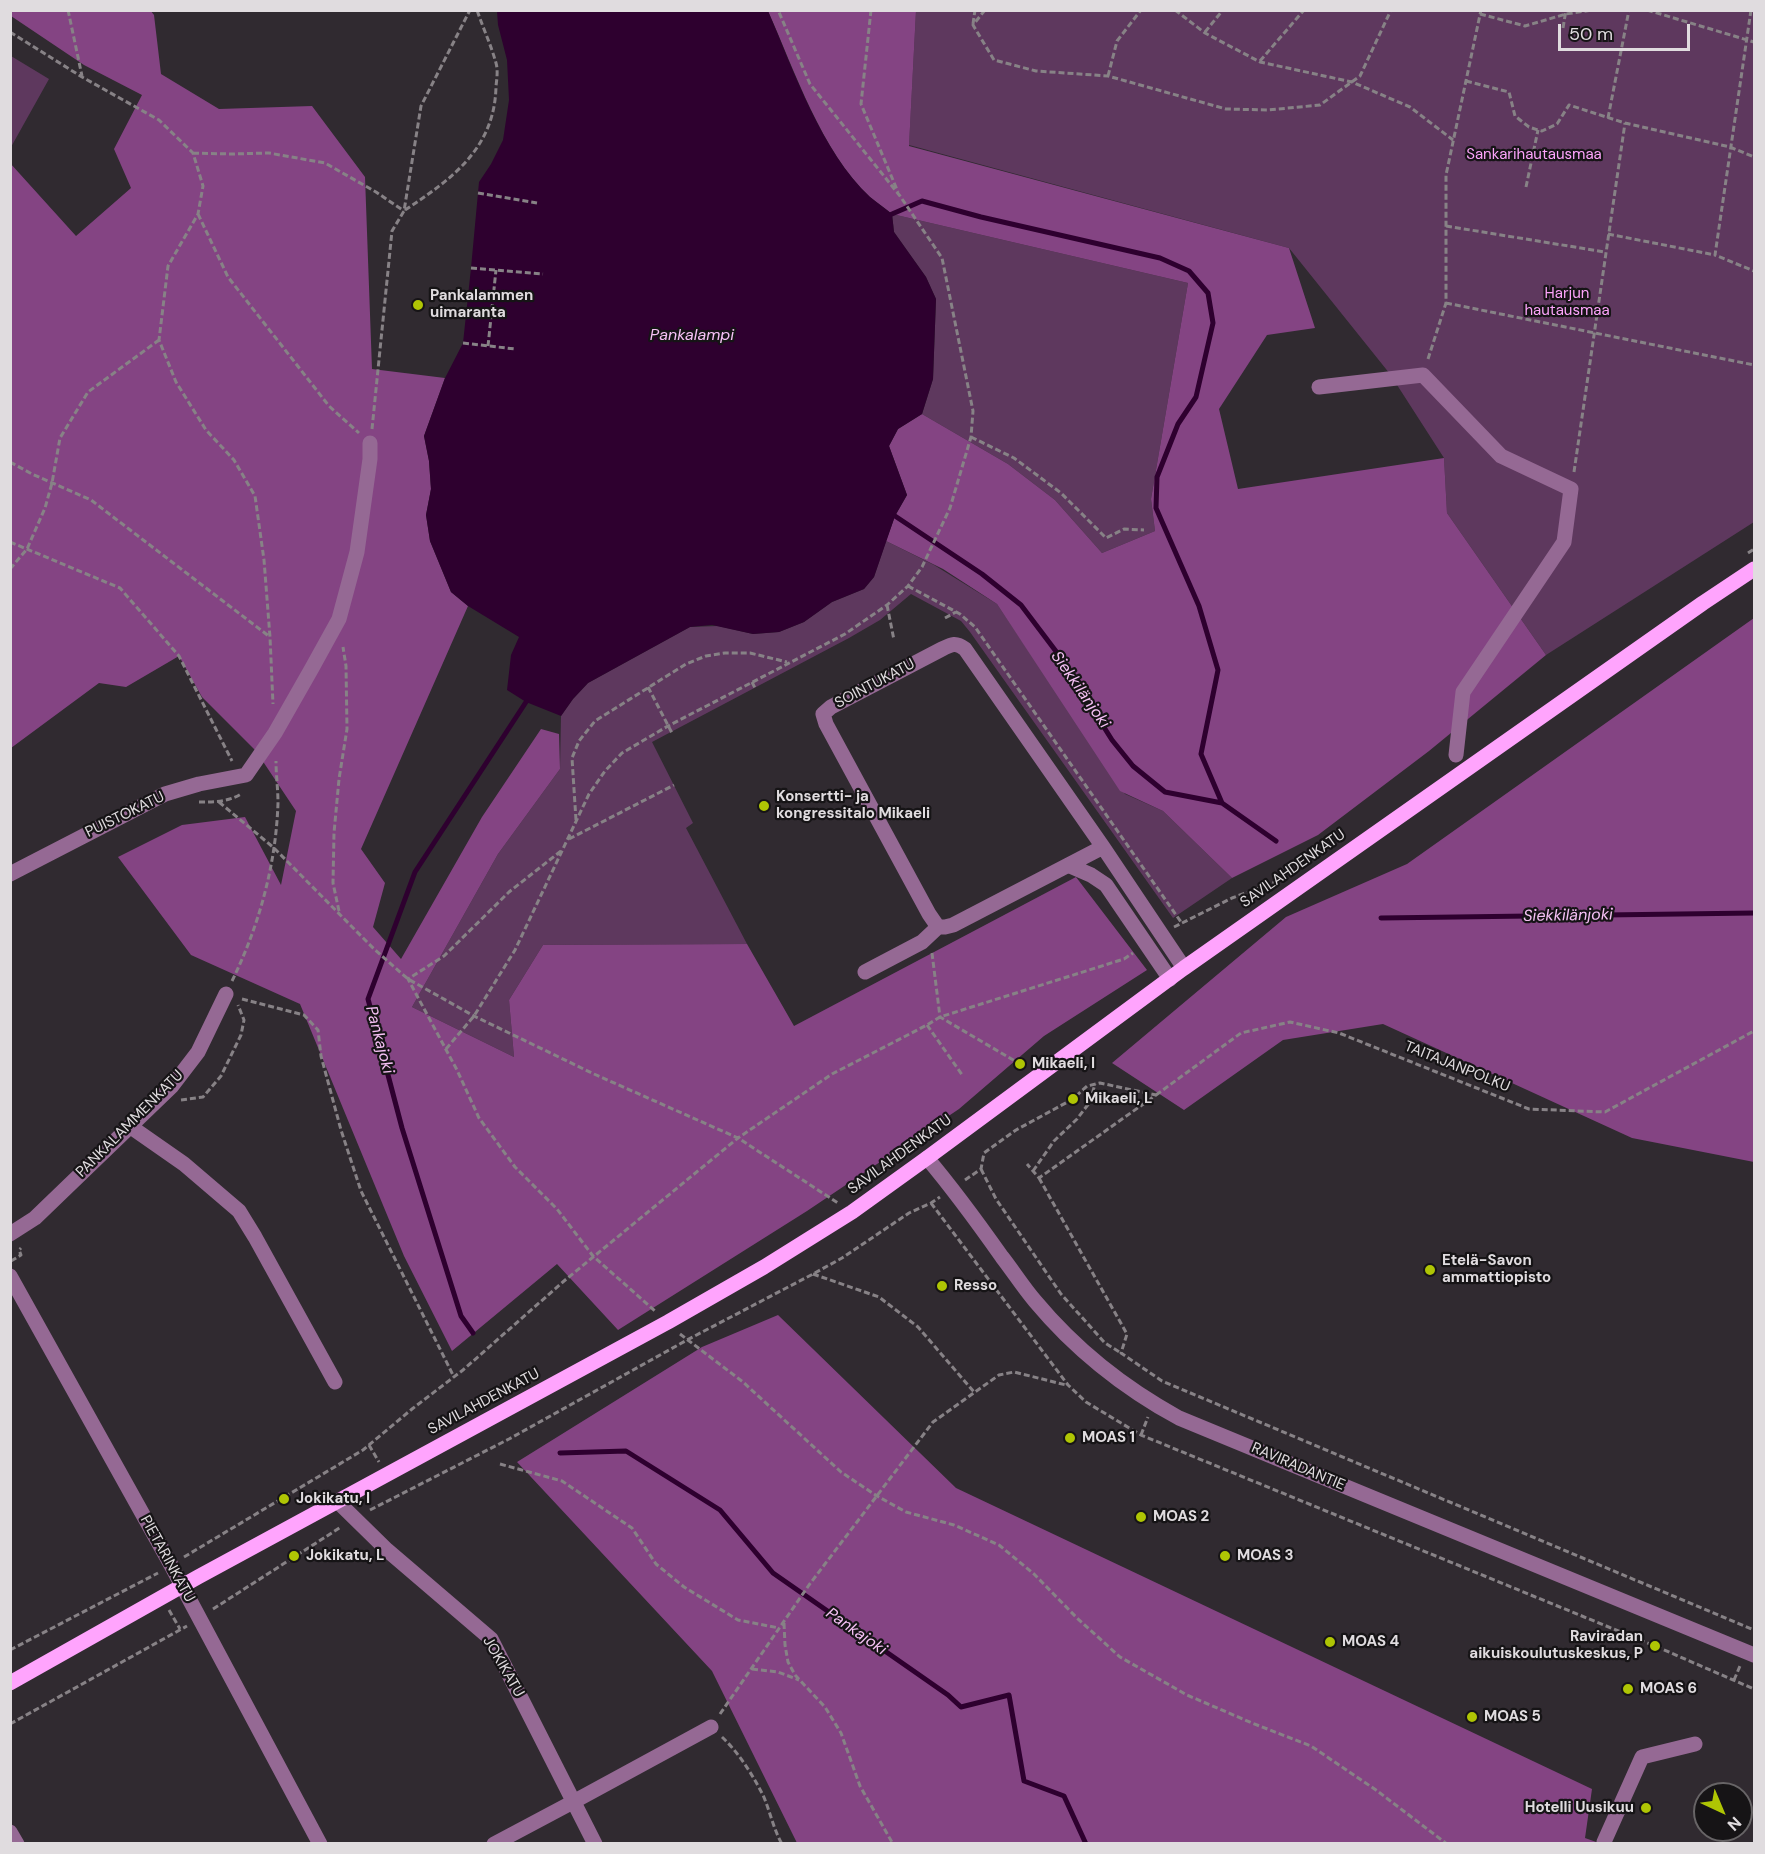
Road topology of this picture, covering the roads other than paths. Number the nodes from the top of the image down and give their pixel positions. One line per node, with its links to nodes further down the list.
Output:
1 (1319, 387): 4 (street)
2 (370, 443): 7 (street, PUISTOKATU)
3 (1755, 570): 9 (main road, SAVILAHDENKATU)
4 (1456, 755)
5 (1103, 847): 6 (street); 8 (street, SOINTUKATU); 9 (street, SOINTUKATU)
6 (1068, 865): 8 (street); 11 (street)
7 (10, 874)
8 (938, 927): 10 (street)
9 (1184, 968): 11 (main road, SAVILAHDENKATU)
10 (865, 972)
11 (1170, 979): 14 (main road, SAVILAHDENKATU)
12 (226, 994): 13 (street, PANKALAMMENKATU)
13 (131, 1127): 15 (street, PANKALAMMENKATU); 17 (street)
14 (927, 1158): 18 (main road, SAVILAHDENKATU); 20 (street, RAVIRADANTIE)
15 (10, 1234)
16 (10, 1276): 19 (street, PIETARINKATU)
17 (335, 1382)
18 (338, 1502): 19 (main road, SAVILAHDENKATU); 24 (street, JOKIKATU)
19 (182, 1586): 21 (main road, SAVILAHDENKATU); 28 (street, PIETARINKATU)
20 (1755, 1655)
21 (10, 1683)
22 (711, 1727): 24 (street)
23 (1695, 1744): 26 (street)
24 (573, 1802): 29 (street); 30 (street, JOKIKATU)
25 (10, 1832): 27 (street)
26 (1604, 1842)
27 (17, 1844)
28 (320, 1844)
29 (494, 1844)
30 (595, 1844)

